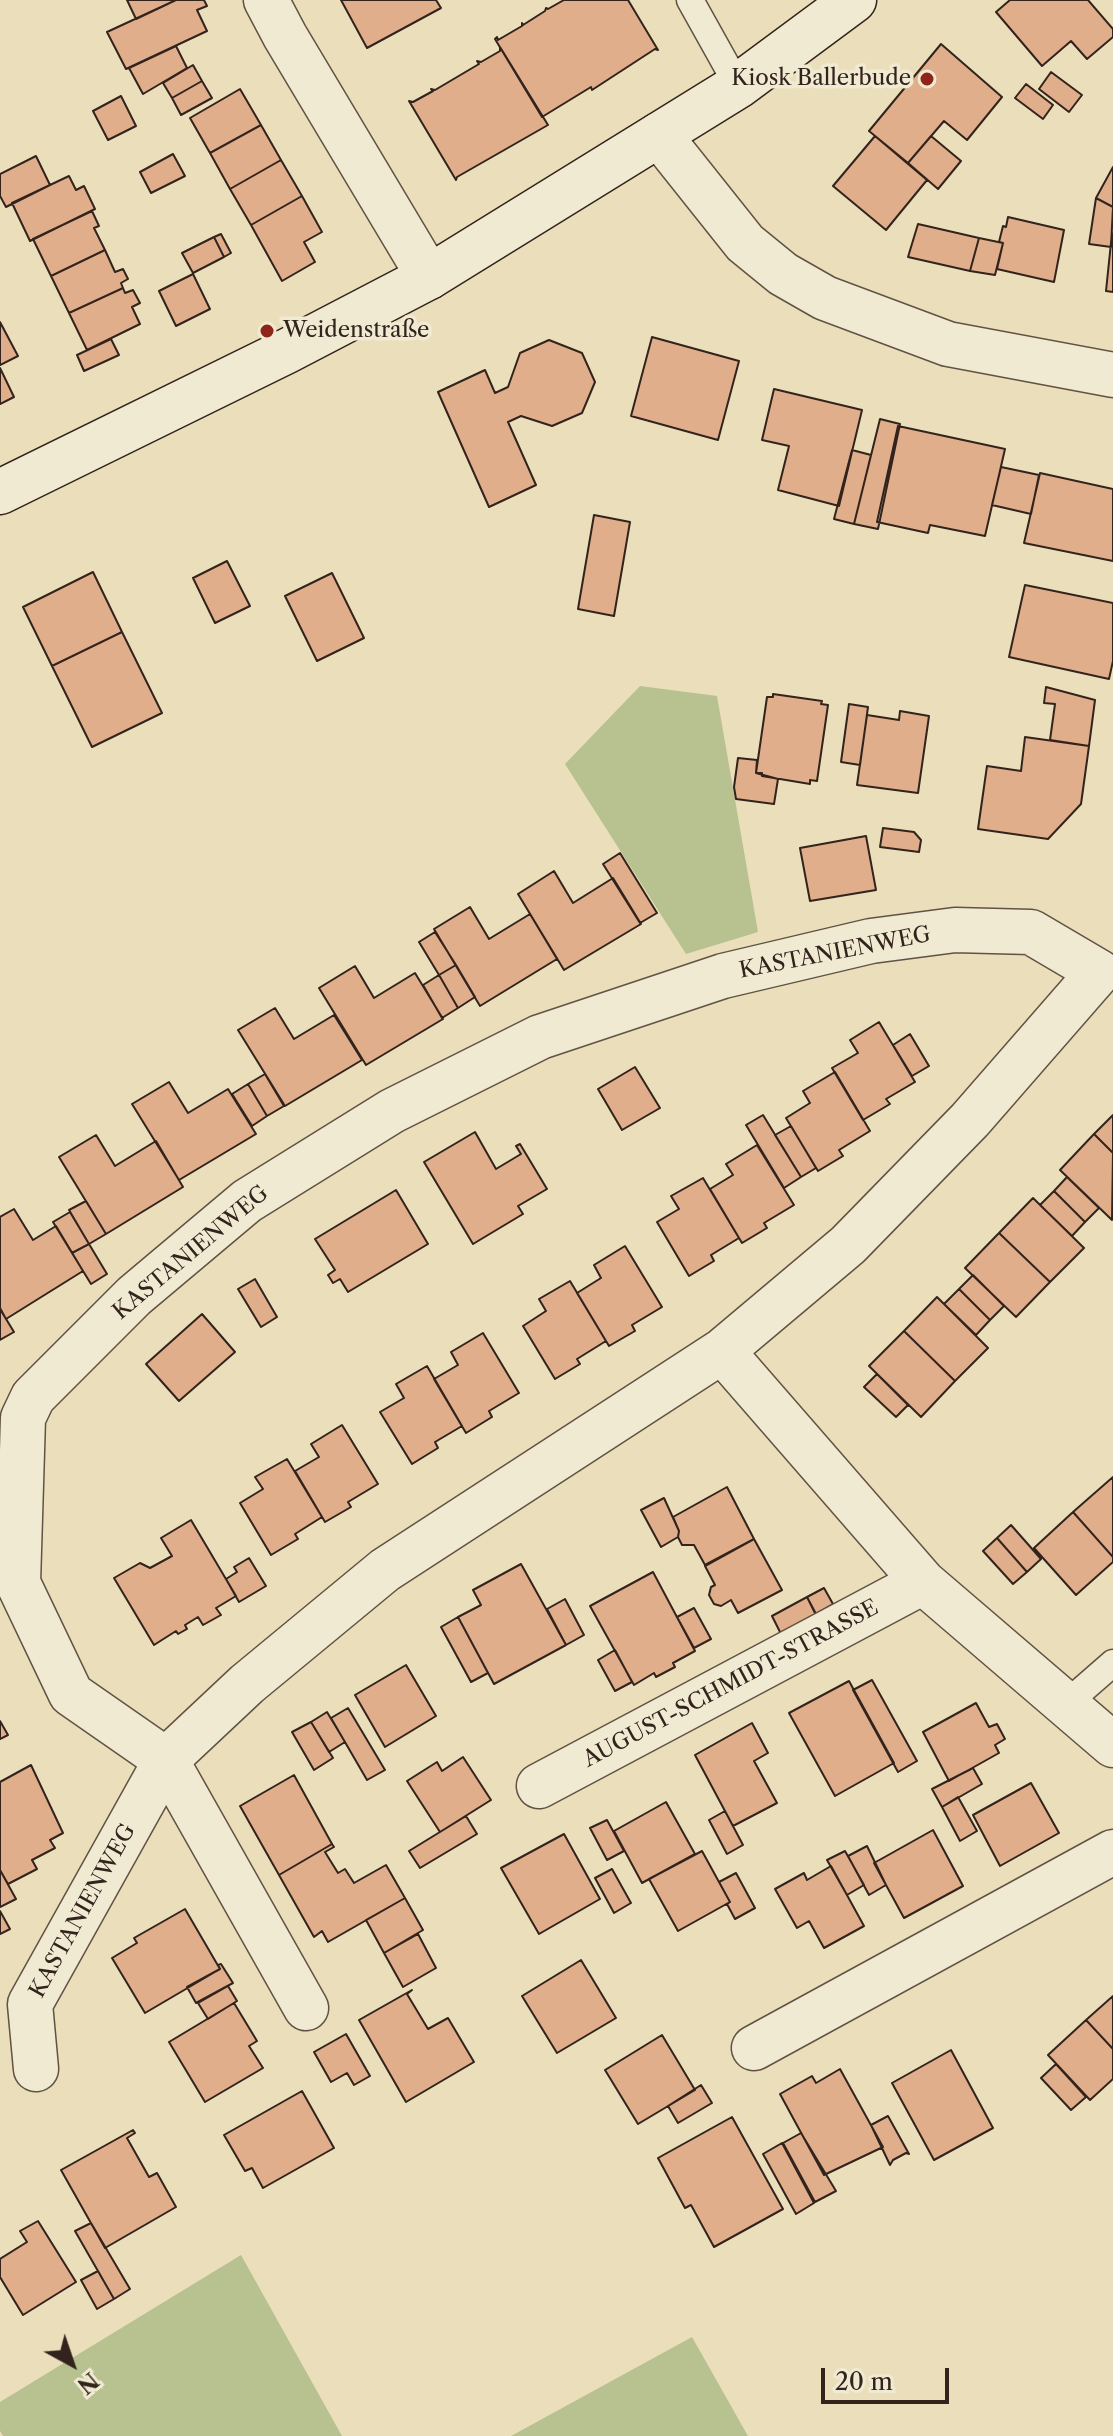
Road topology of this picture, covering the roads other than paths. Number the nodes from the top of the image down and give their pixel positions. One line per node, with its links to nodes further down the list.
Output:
1 (266, 0): 6 (street)
2 (690, 0): 4 (lane)
3 (854, 0): 4 (street)
4 (738, 86): 5 (street)
5 (659, 135): 6 (street); 7 (street)
6 (429, 277): 8 (street)
7 (1113, 375)
8 (0, 492)
9 (1108, 963): 10 (street, KASTANIENWEG); 12 (street, KASTANIENWEG)
10 (722, 1351): 11 (street); 16 (street, KASTANIENWEG)
11 (923, 1582): 14 (street); 17 (street, AUGUST-SCHMIDT-STRASSE)
12 (9, 1588): 16 (street, KASTANIENWEG)
13 (1113, 1663): 14 (lane)
14 (1066, 1704): 15 (street)
15 (1113, 1745)
16 (166, 1760): 19 (street, KASTANIENWEG); 21 (street, KASTANIENWEG)
17 (539, 1786)
18 (1113, 1852): 20 (street)
19 (306, 2008)
20 (754, 2048)
21 (36, 2069)

